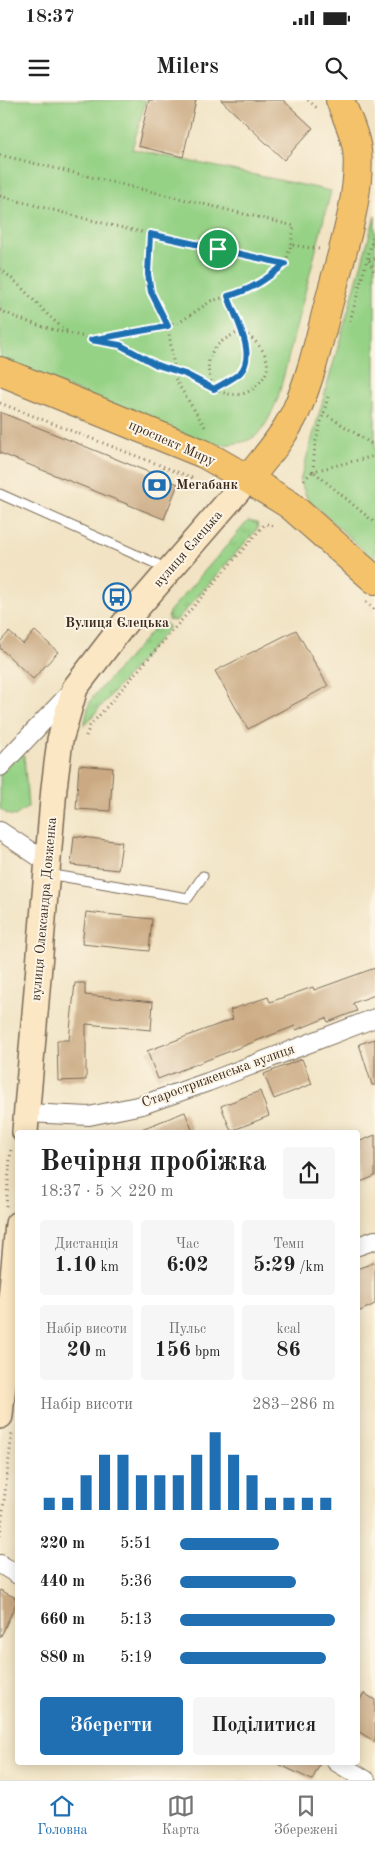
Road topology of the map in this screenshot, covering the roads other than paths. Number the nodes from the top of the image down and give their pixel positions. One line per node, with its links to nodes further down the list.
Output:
1 (337, 105): 3 (main road, вулиця Єлецька)
2 (0, 371): 3 (main road, проспект Миру)
3 (248, 479): 5 (main road, вулиця Єлецька); 6 (main road, проспект Миру)
4 (0, 494): 5 (lane)
5 (170, 570): 7 (main road, вулиця Єлецька)
6 (375, 580)
7 (75, 688): 8 (street, вулиця Єлецька); 10 (main road, вулиця Олександра Довженка)
8 (0, 767)
9 (0, 831): 10 (street)
10 (48, 868): 11 (lane); 13 (main road, вулиця Олександра Довженка)
11 (203, 876)
12 (375, 1018): 13 (street, Старостриженська вулиця)
13 (26, 1122)
14 (375, 1240): 15 (street)
15 (360, 1245)
16 (15, 1274): 17 (main road)
17 (6, 1422)
18 (0, 1564): 19 (street)
19 (15, 1573)
20 (341, 1765): 21 (street)
21 (366, 1780)

